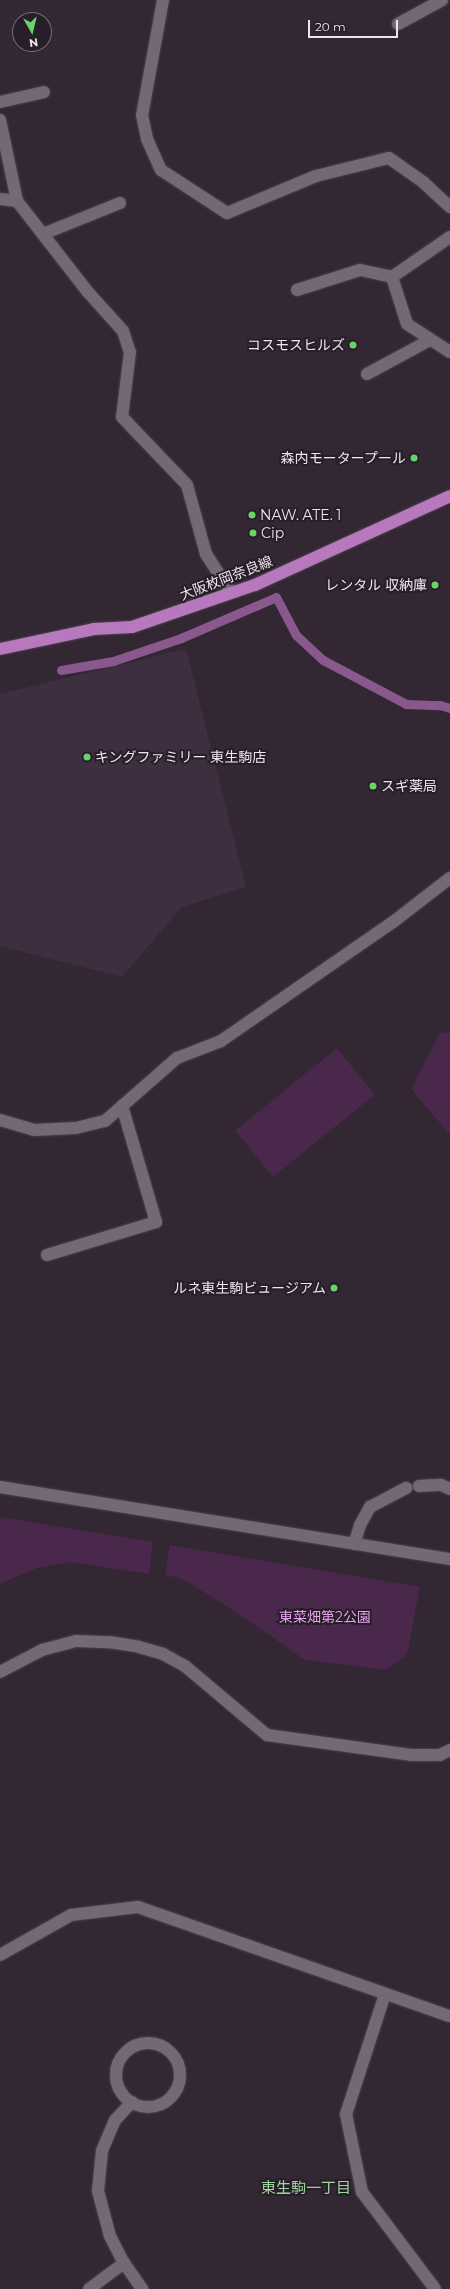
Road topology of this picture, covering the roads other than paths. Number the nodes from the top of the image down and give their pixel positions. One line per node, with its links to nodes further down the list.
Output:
1 (162, 0): 10 (street)
2 (442, 0): 3 (street)
3 (398, 24)
4 (44, 92): 5 (street)
5 (0, 102)
6 (0, 120): 8 (street)
7 (0, 199): 8 (street)
8 (16, 201): 11 (street)
9 (120, 203): 11 (street)
10 (450, 207)
11 (43, 234): 21 (street)
12 (450, 238): 13 (street)
13 (436, 247): 14 (street); 15 (street)
14 (450, 250)
15 (392, 277): 16 (street); 17 (street)
16 (297, 290)
17 (430, 340): 18 (street); 19 (street)
18 (450, 352)
19 (367, 374)
20 (450, 496): 21 (main road, 大阪枚岡奈良線)
21 (231, 593): 22 (main road, 大阪枚岡奈良線)
22 (0, 649)
23 (450, 878): 24 (street)
24 (122, 1106): 25 (street); 26 (street)
25 (0, 1120)
26 (46, 1255)
27 (419, 1486): 30 (street)
28 (0, 1487): 31 (street)
29 (406, 1488): 31 (street)
30 (450, 1488)
31 (354, 1544): 32 (street)
32 (450, 1559)
33 (0, 1672): 34 (street)
34 (450, 1750)
35 (0, 1955): 36 (street)
36 (385, 1994): 37 (street); 42 (street)
37 (450, 2016)
38 (132, 2102): 38 (street); 39 (street)
39 (124, 2263): 40 (street); 41 (street)
40 (89, 2289)
41 (142, 2289)
42 (435, 2289)

